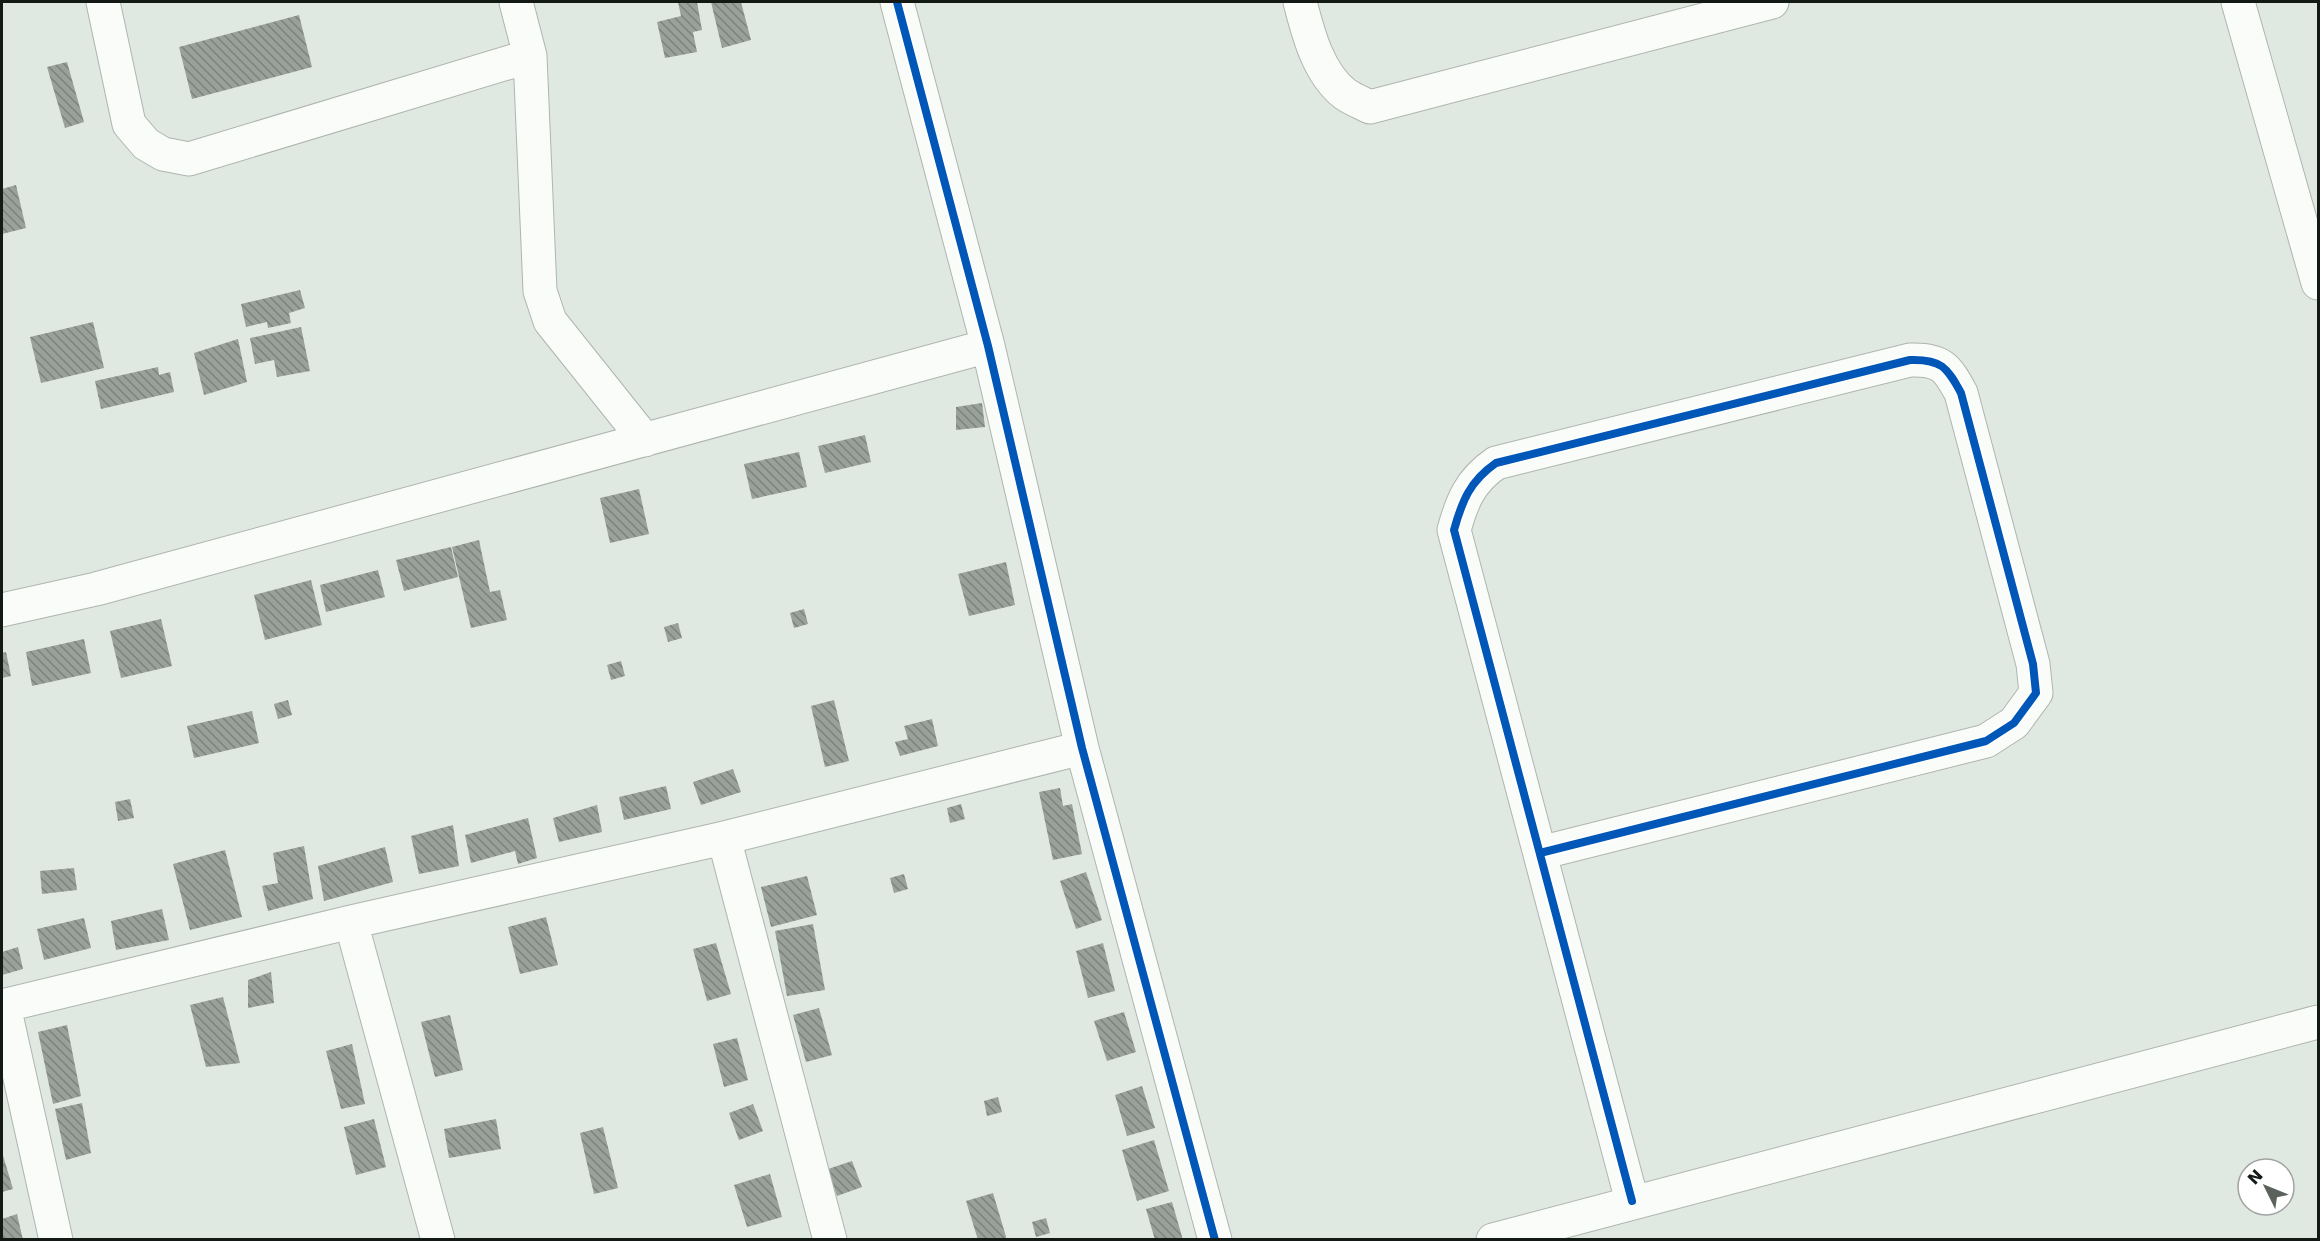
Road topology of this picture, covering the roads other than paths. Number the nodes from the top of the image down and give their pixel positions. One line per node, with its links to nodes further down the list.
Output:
1 (104, 2): 7 (street)
2 (516, 2): 7 (street)
3 (897, 2): 9 (street)
4 (1300, 2): 5 (street)
5 (1772, 2)
6 (2238, 2): 8 (street)
7 (530, 56): 10 (street)
8 (2319, 283)
9 (988, 346): 10 (street); 12 (street)
10 (645, 440): 11 (street)
11 (2, 610)
12 (1082, 748): 13 (street); 22 (street)
13 (724, 838): 15 (street); 21 (street)
14 (1540, 853): 14 (street); 18 (street)
15 (351, 922): 16 (street); 20 (street)
16 (3, 1006): 19 (street)
17 (2319, 1022): 18 (street)
18 (1632, 1202): 23 (street)
19 (56, 1239)
20 (438, 1239)
21 (830, 1239)
22 (1215, 1239)
23 (1493, 1239)

